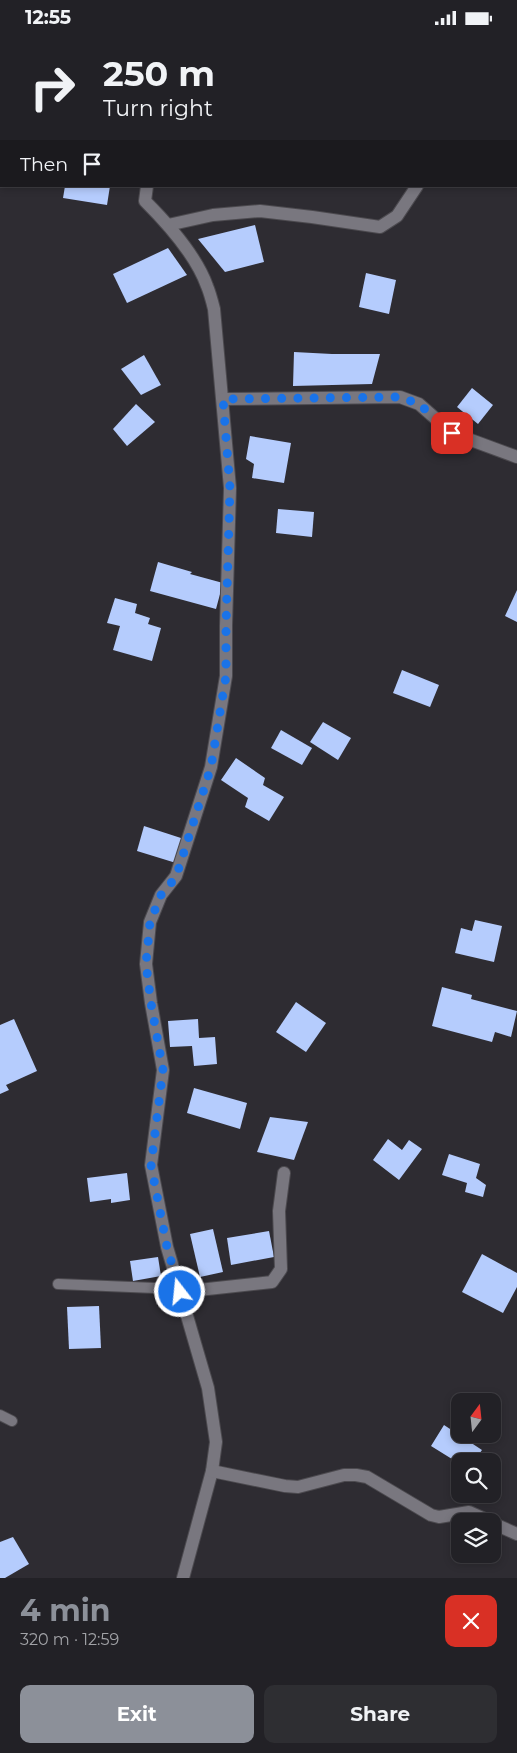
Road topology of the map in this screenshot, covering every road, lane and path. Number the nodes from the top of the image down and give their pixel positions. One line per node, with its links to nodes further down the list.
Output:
1 (147, 187): 3 (street)
2 (416, 187): 3 (street)
3 (168, 225): 4 (street)
4 (223, 399): 5 (street); 8 (street)
5 (517, 457)
6 (284, 1173): 8 (street)
7 (58, 1284): 8 (lane)
8 (180, 1289): 11 (street)
9 (0, 1415): 10 (lane)
10 (12, 1421)
11 (212, 1471): 12 (street); 15 (street)
12 (451, 1515)
13 (501, 1527): 14 (street)
14 (517, 1534)
15 (183, 1578)

